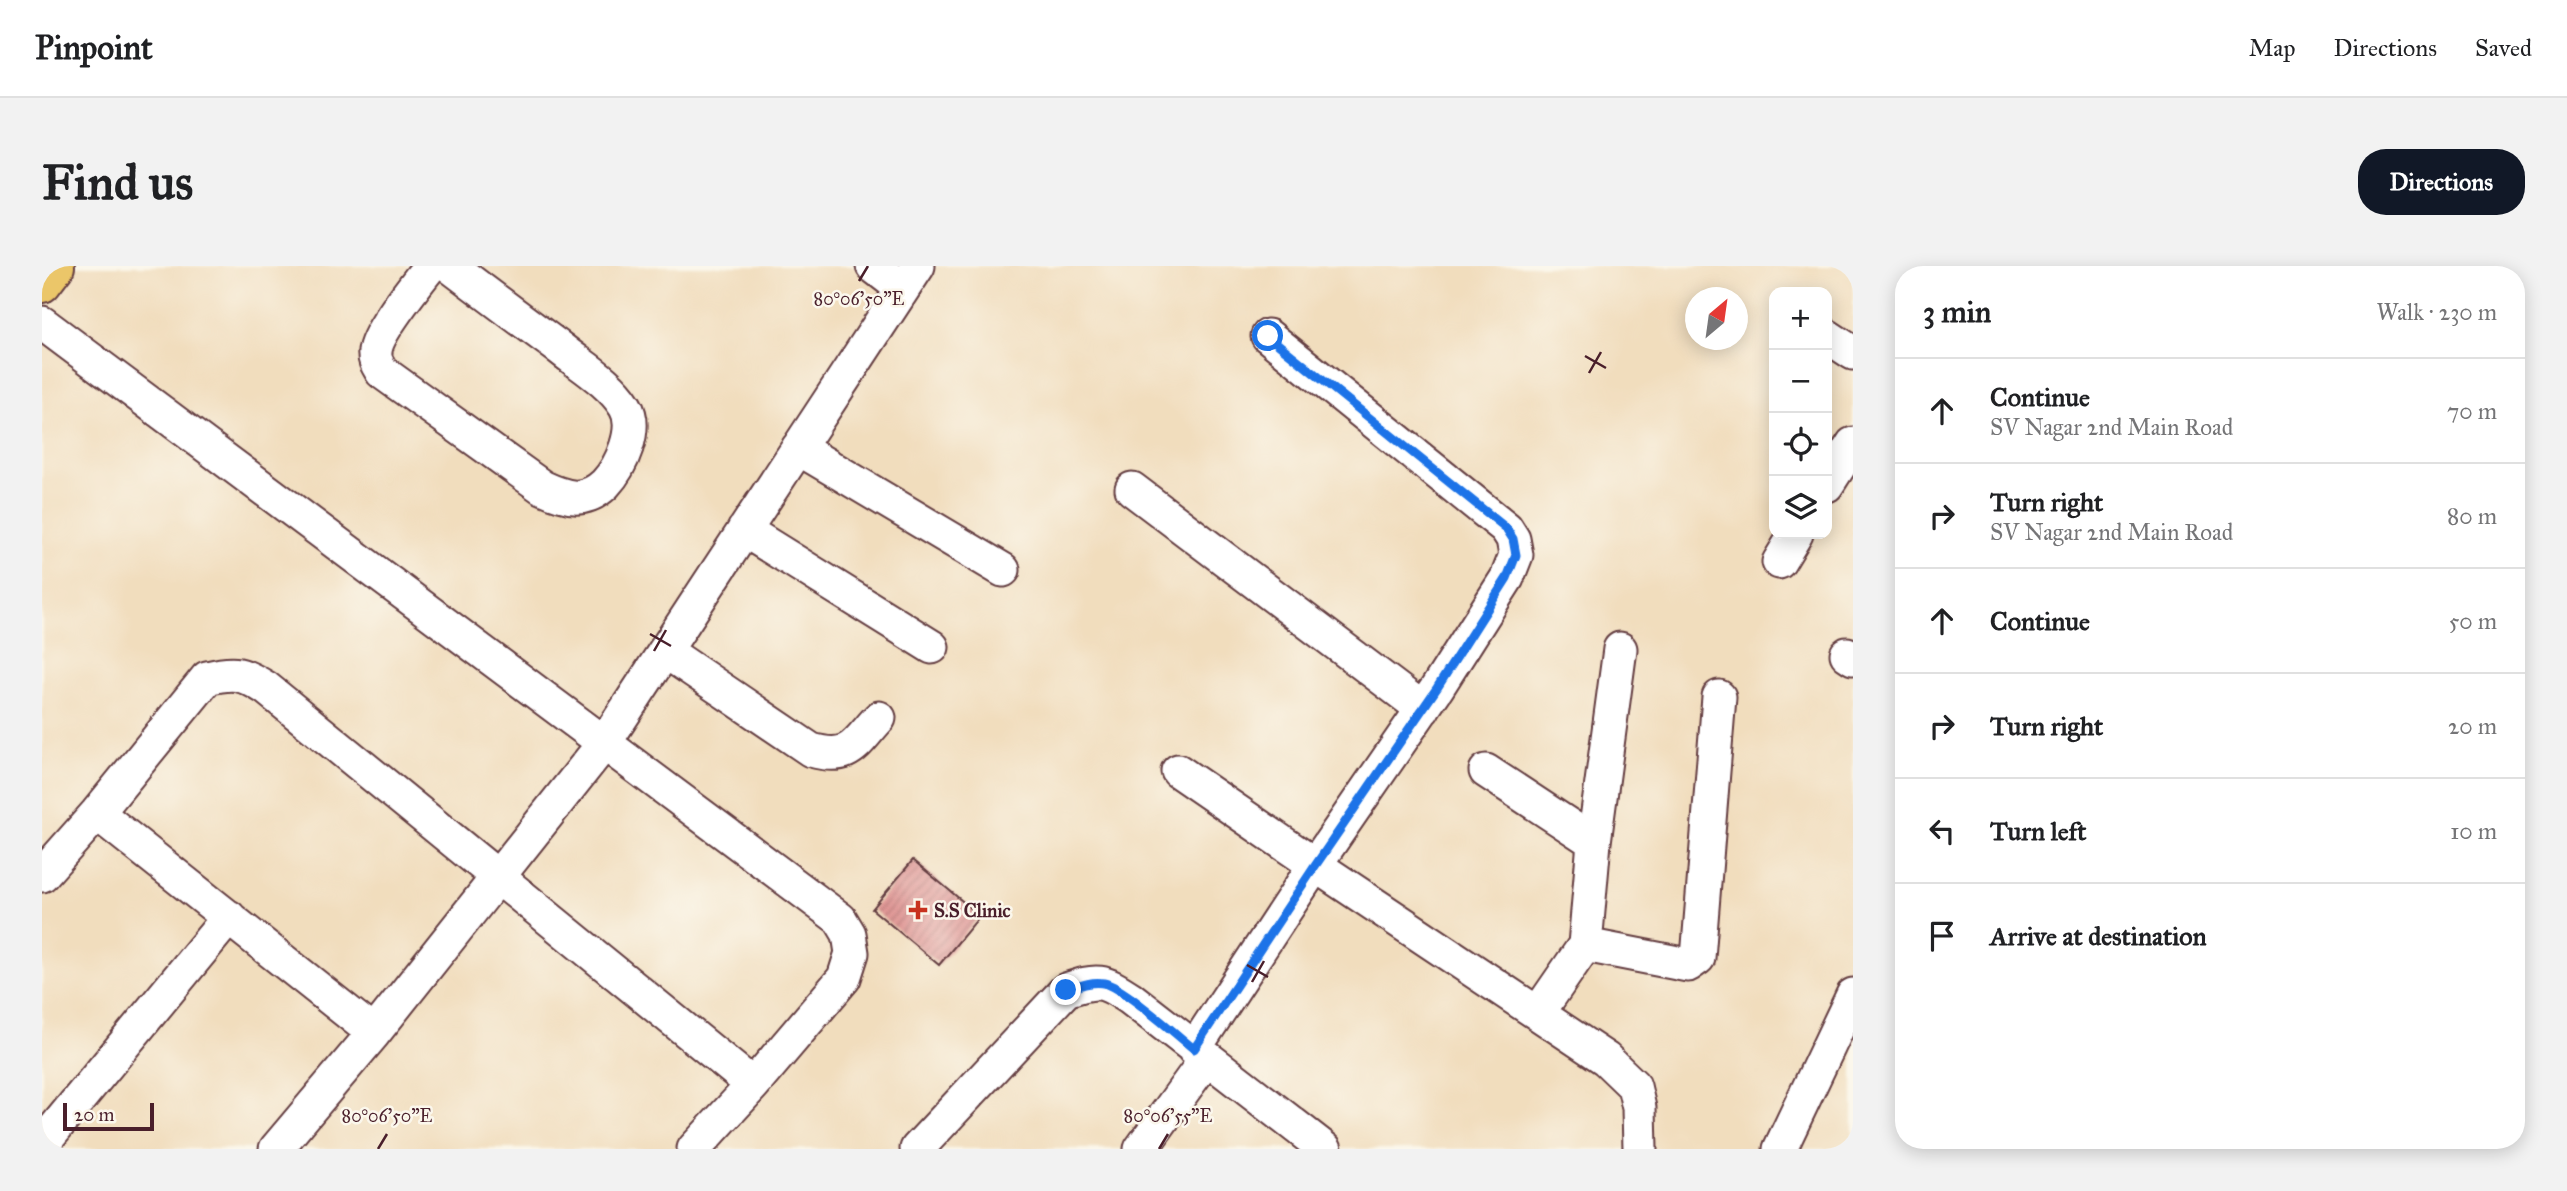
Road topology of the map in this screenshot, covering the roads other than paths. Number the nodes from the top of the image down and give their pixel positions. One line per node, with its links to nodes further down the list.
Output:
1 (55, 266): 6 (main road)
2 (430, 266): 3 (street)
3 (450, 266)
4 (873, 266): 5 (street)
5 (911, 278): 12 (street)
6 (42, 283)
7 (42, 323): 25 (street)
8 (1268, 336): 23 (street)
9 (1832, 338): 10 (street)
10 (1853, 353)
11 (1853, 444): 13 (street)
12 (798, 449): 15 (street); 18 (street)
13 (1832, 477)
14 (1132, 489): 23 (street)
15 (744, 530): 19 (street); 21 (street)
16 (1793, 539): 17 (street)
17 (1779, 562)
18 (1003, 570)
19 (932, 647)
20 (1620, 649): 29 (street)
21 (666, 651): 24 (street); 25 (street)
22 (1719, 697): 34 (street)
23 (1423, 709): 30 (street)
24 (879, 718)
25 (605, 742): 32 (street); 39 (street)
26 (1178, 771): 30 (street)
27 (1486, 771): 29 (street)
28 (97, 813): 31 (street); 32 (street); 33 (street)
29 (1594, 842): 34 (street)
30 (1315, 866): 36 (street); 38 (street)
31 (42, 875)
32 (497, 877): 37 (street); 39 (street)
33 (229, 917): 37 (street); 40 (street)
34 (1586, 945): 36 (street)
35 (1853, 995): 47 (street)
36 (1538, 1013): 41 (street)
37 (374, 1032): 42 (street)
38 (1200, 1054): 44 (street); 45 (street); 46 (street)
39 (753, 1085): 43 (street)
40 (42, 1144)
41 (1639, 1148)
42 (276, 1149)
43 (694, 1149)
44 (917, 1149)
45 (1141, 1149)
46 (1325, 1149)
47 (1780, 1149)

